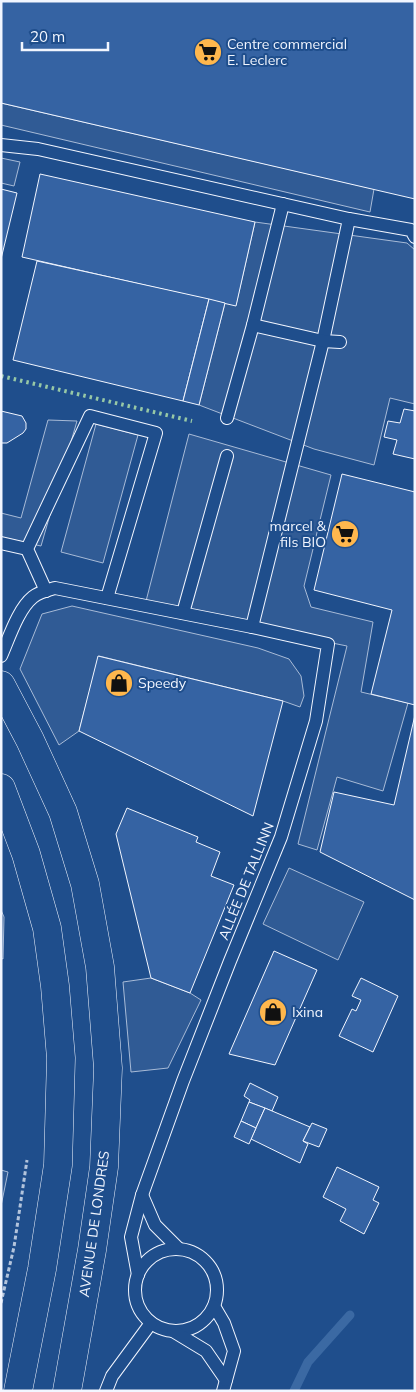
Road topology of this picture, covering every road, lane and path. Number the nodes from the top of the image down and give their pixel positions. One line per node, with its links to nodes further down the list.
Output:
1 (1, 145): 2 (lane)
2 (283, 204): 3 (lane); 5 (lane)
3 (349, 219): 4 (lane); 6 (lane)
4 (415, 237)
5 (253, 325): 6 (lane); 8 (lane)
6 (323, 341): 7 (lane); 15 (lane)
7 (340, 342)
8 (227, 418)
9 (227, 456): 14 (lane)
10 (1, 543): 11 (lane)
11 (27, 549): 12 (lane); 13 (lane)
12 (46, 591): 13 (lane); 16 (lane)
13 (107, 598): 14 (lane)
14 (183, 613): 15 (lane)
15 (252, 627): 20 (lane, ALLÉE DE TALLINN)
16 (1, 656)
17 (1, 685): 29 (main road, AVENUE DE LONDRES)
18 (1, 788): 28 (main road)
19 (28, 1158): 23 (path)
20 (142, 1195): 21 (lane); 22 (lane, ALLÉE DE TALLINN)
21 (179, 1249): 22 (lane); 24 (lane)
22 (138, 1275): 25 (lane)
23 (1, 1303)
24 (214, 1306): 26 (lane); 27 (lane)
25 (151, 1323): 26 (lane); 30 (lane)
26 (173, 1331): 27 (lane)
27 (225, 1386)
28 (18, 1391)
29 (68, 1391)
30 (106, 1391)

